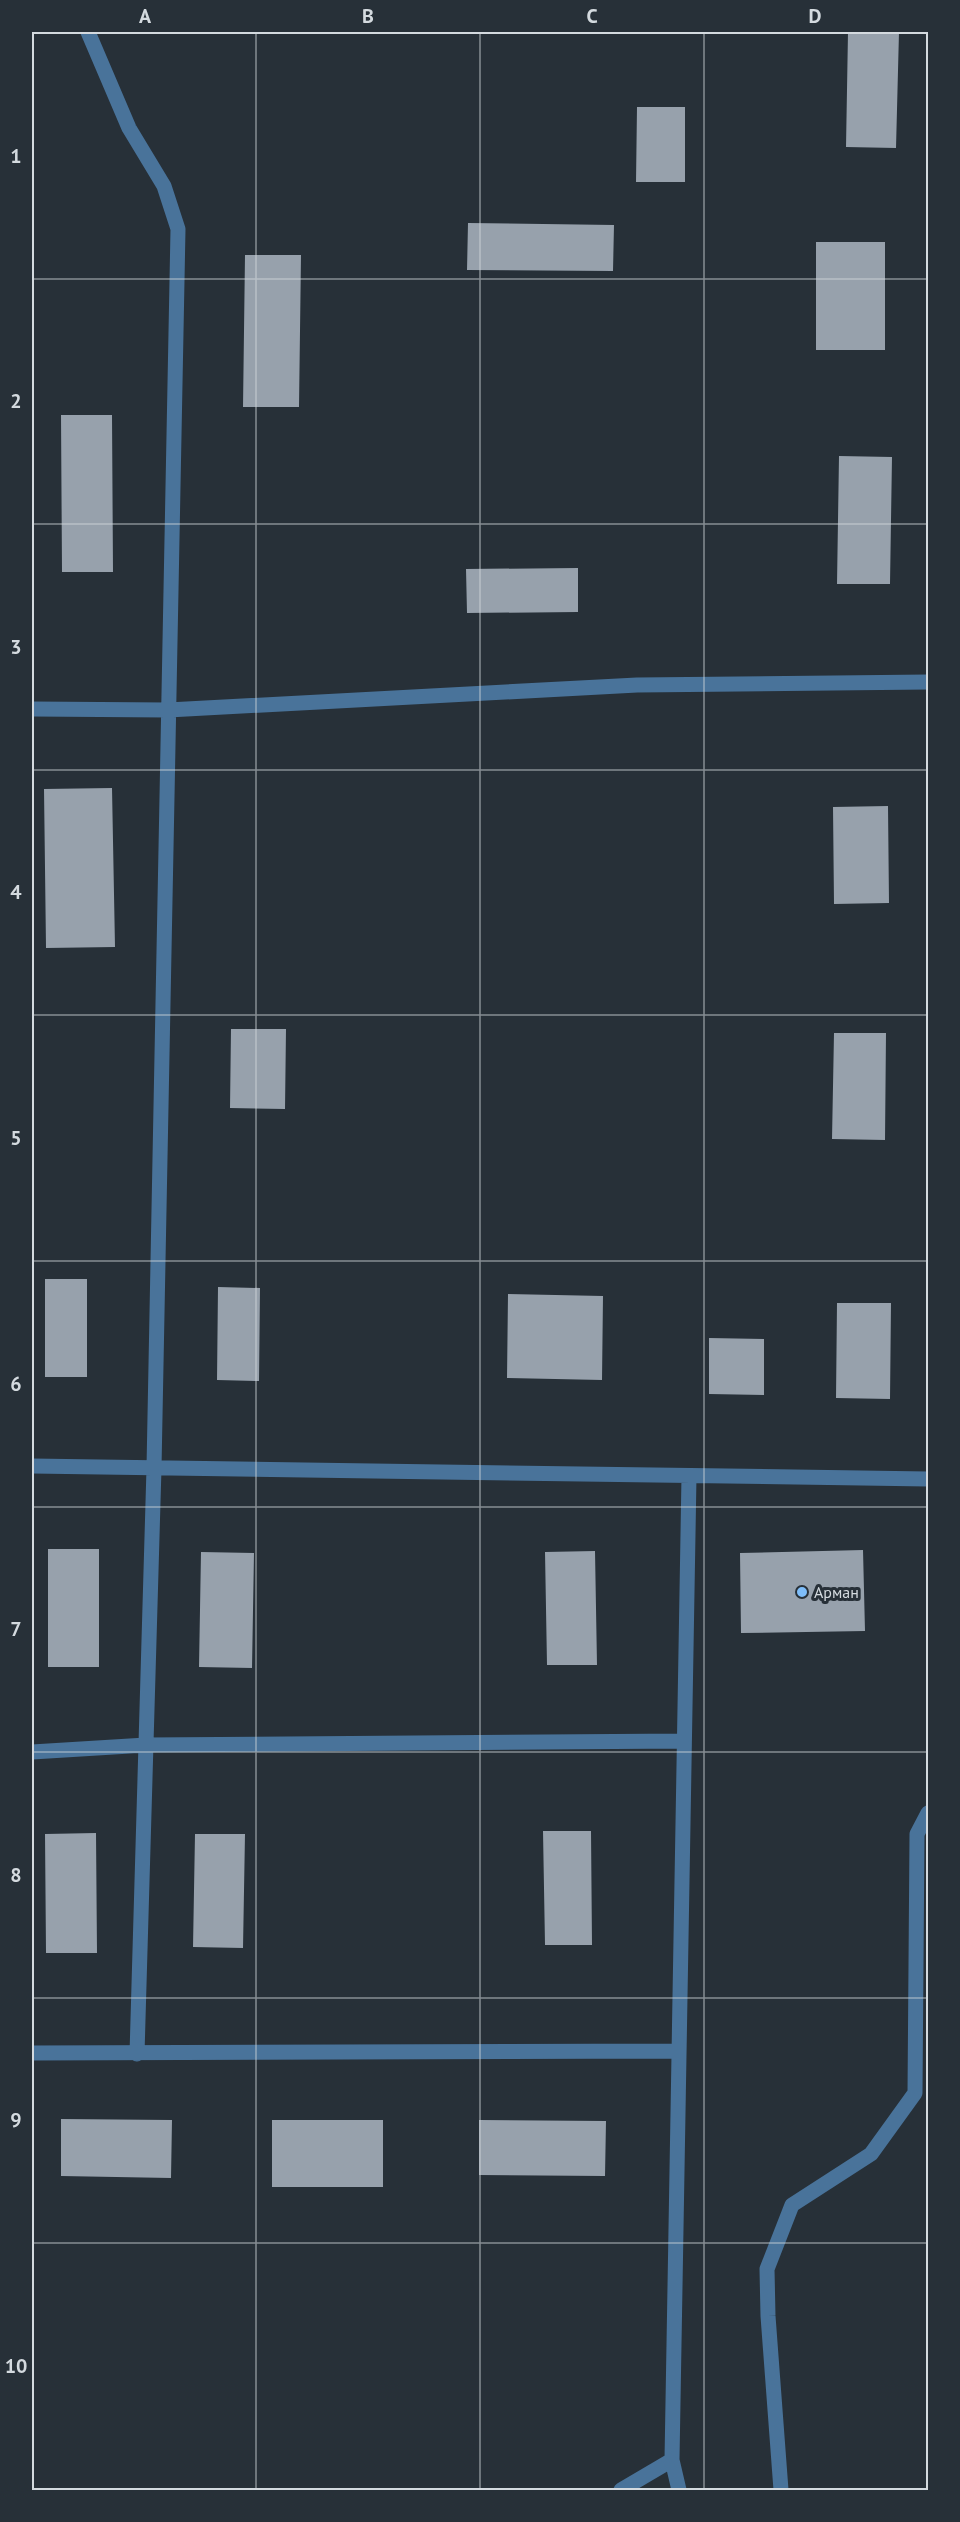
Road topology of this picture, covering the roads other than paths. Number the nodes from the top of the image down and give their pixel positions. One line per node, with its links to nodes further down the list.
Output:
1 (88, 32): 4 (street)
2 (928, 682): 4 (street)
3 (32, 709): 4 (street)
4 (168, 710): 6 (street)
5 (32, 1466): 6 (street)
6 (154, 1468): 7 (street); 10 (street)
7 (689, 1476): 8 (street); 9 (street)
8 (928, 1479)
9 (684, 1741): 10 (street); 13 (street)
10 (146, 1745): 11 (street); 15 (street)
11 (32, 1752)
12 (928, 1813): 19 (street)
13 (679, 2050): 15 (street); 16 (street)
14 (32, 2053): 15 (street)
15 (138, 2054)
16 (672, 2460): 17 (street); 18 (street)
17 (621, 2490)
18 (679, 2490)
19 (781, 2490)

